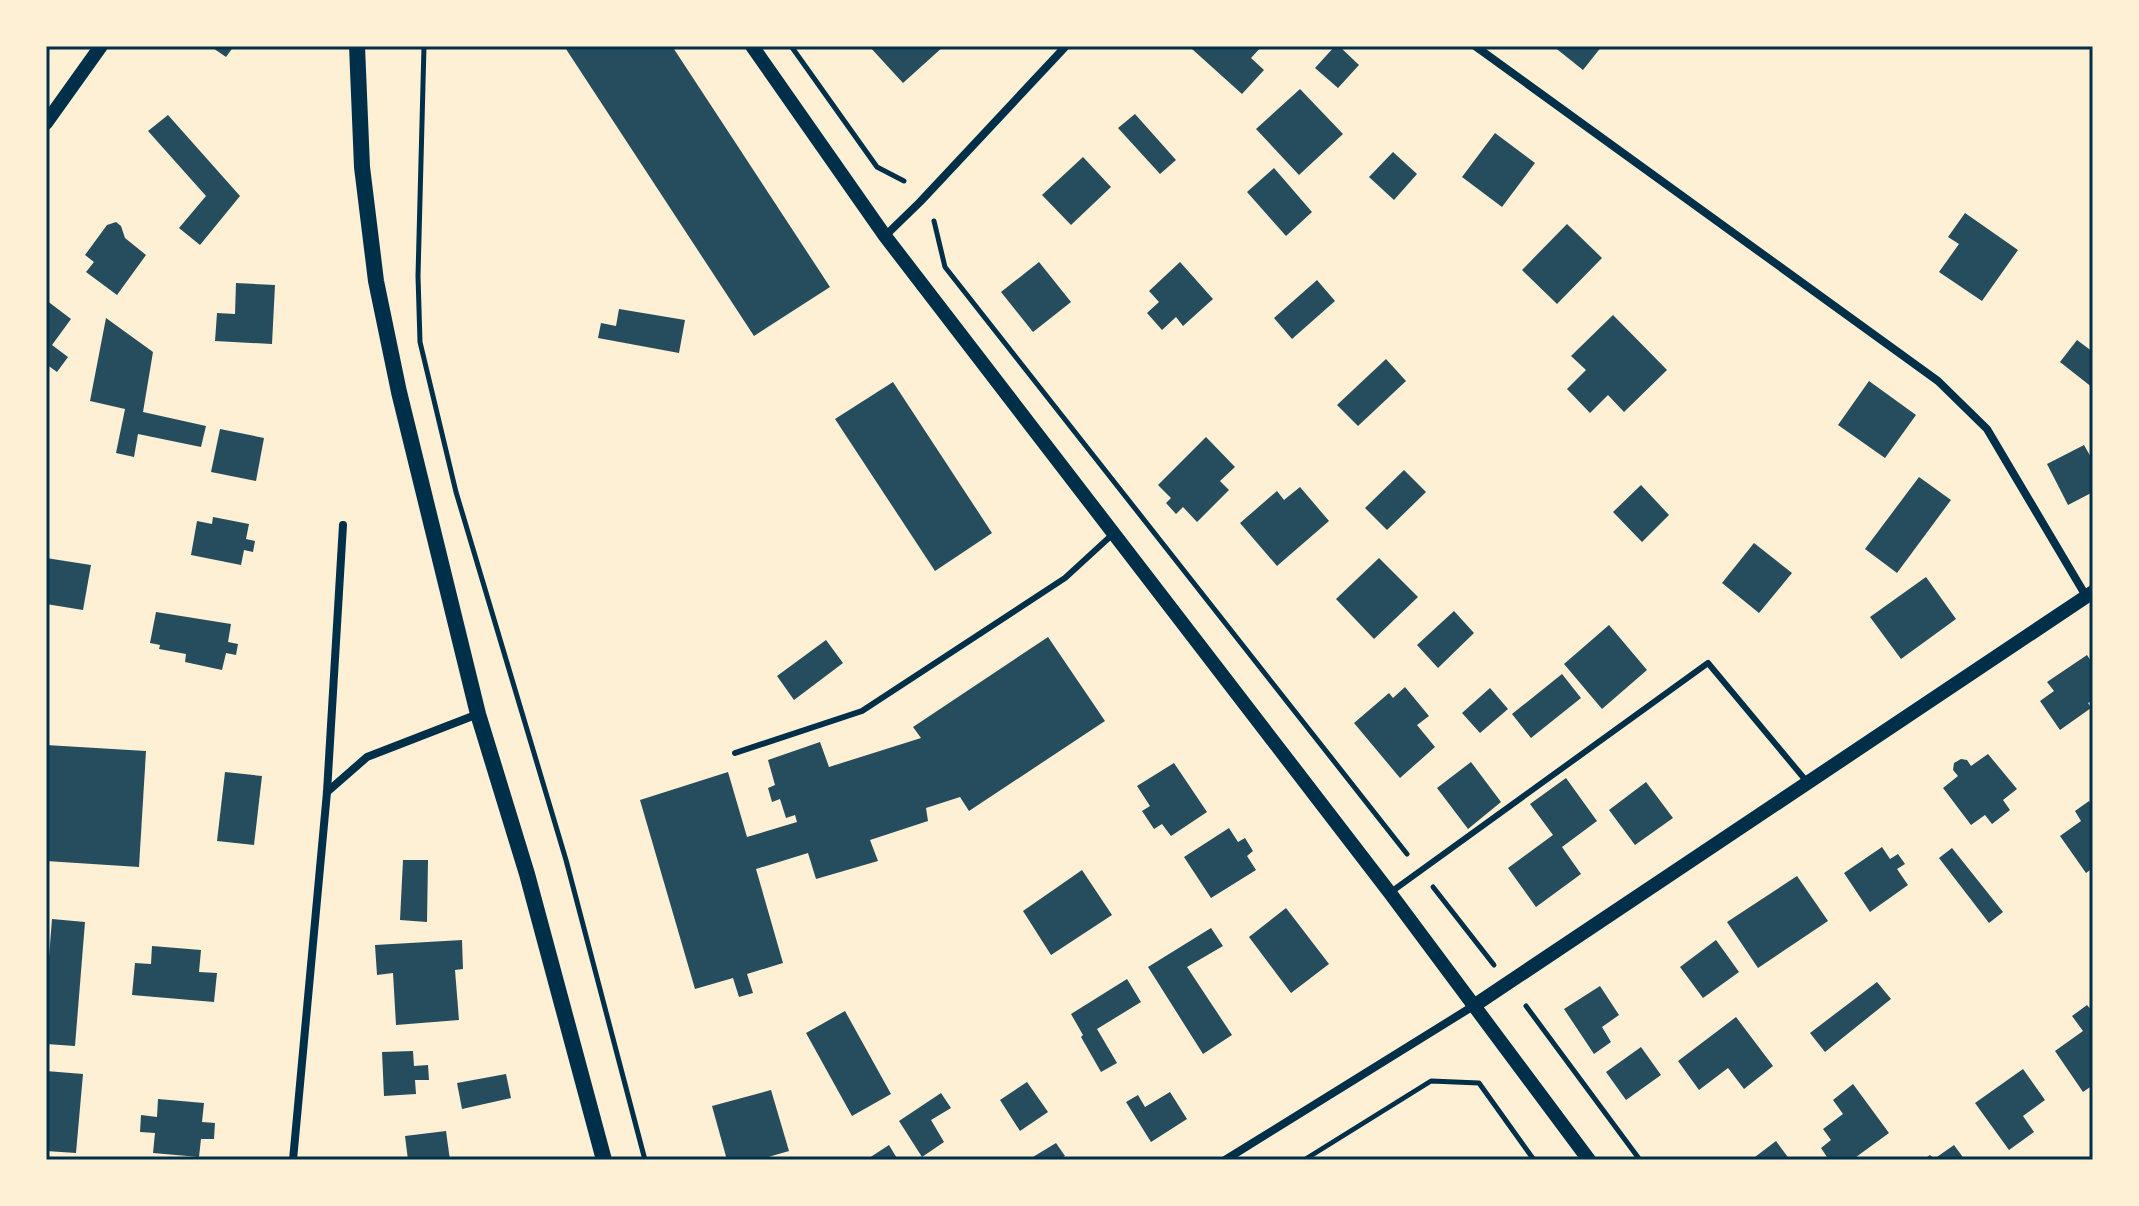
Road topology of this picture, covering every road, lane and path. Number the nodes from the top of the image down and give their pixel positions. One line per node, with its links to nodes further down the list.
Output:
1 (101, 46): 8 (street)
2 (357, 46): 15 (main road)
3 (424, 46): 26 (path)
4 (752, 46): 11 (street)
5 (791, 46): 9 (path)
6 (1066, 46): 11 (street)
7 (1475, 46): 14 (street)
8 (46, 123)
9 (904, 181)
10 (934, 221): 19 (path)
11 (885, 236): 13 (street)
12 (343, 525): 18 (street)
13 (1113, 534): 16 (lane); 20 (street)
14 (2090, 594): 17 (street)
15 (478, 714): 18 (street); 25 (main road)
16 (735, 753)
17 (1808, 783): 19 (lane); 22 (street)
18 (327, 792): 24 (street)
19 (1420, 871): 20 (lane); 21 (path)
20 (1390, 893): 22 (street)
21 (1497, 969)
22 (1475, 1005): 27 (street); 30 (street)
23 (1526, 1006): 31 (path)
24 (293, 1160)
25 (604, 1160)
26 (645, 1160)
27 (1225, 1160)
28 (1304, 1160): 29 (path)
29 (1534, 1160)
30 (1589, 1160)
31 (1640, 1160)

